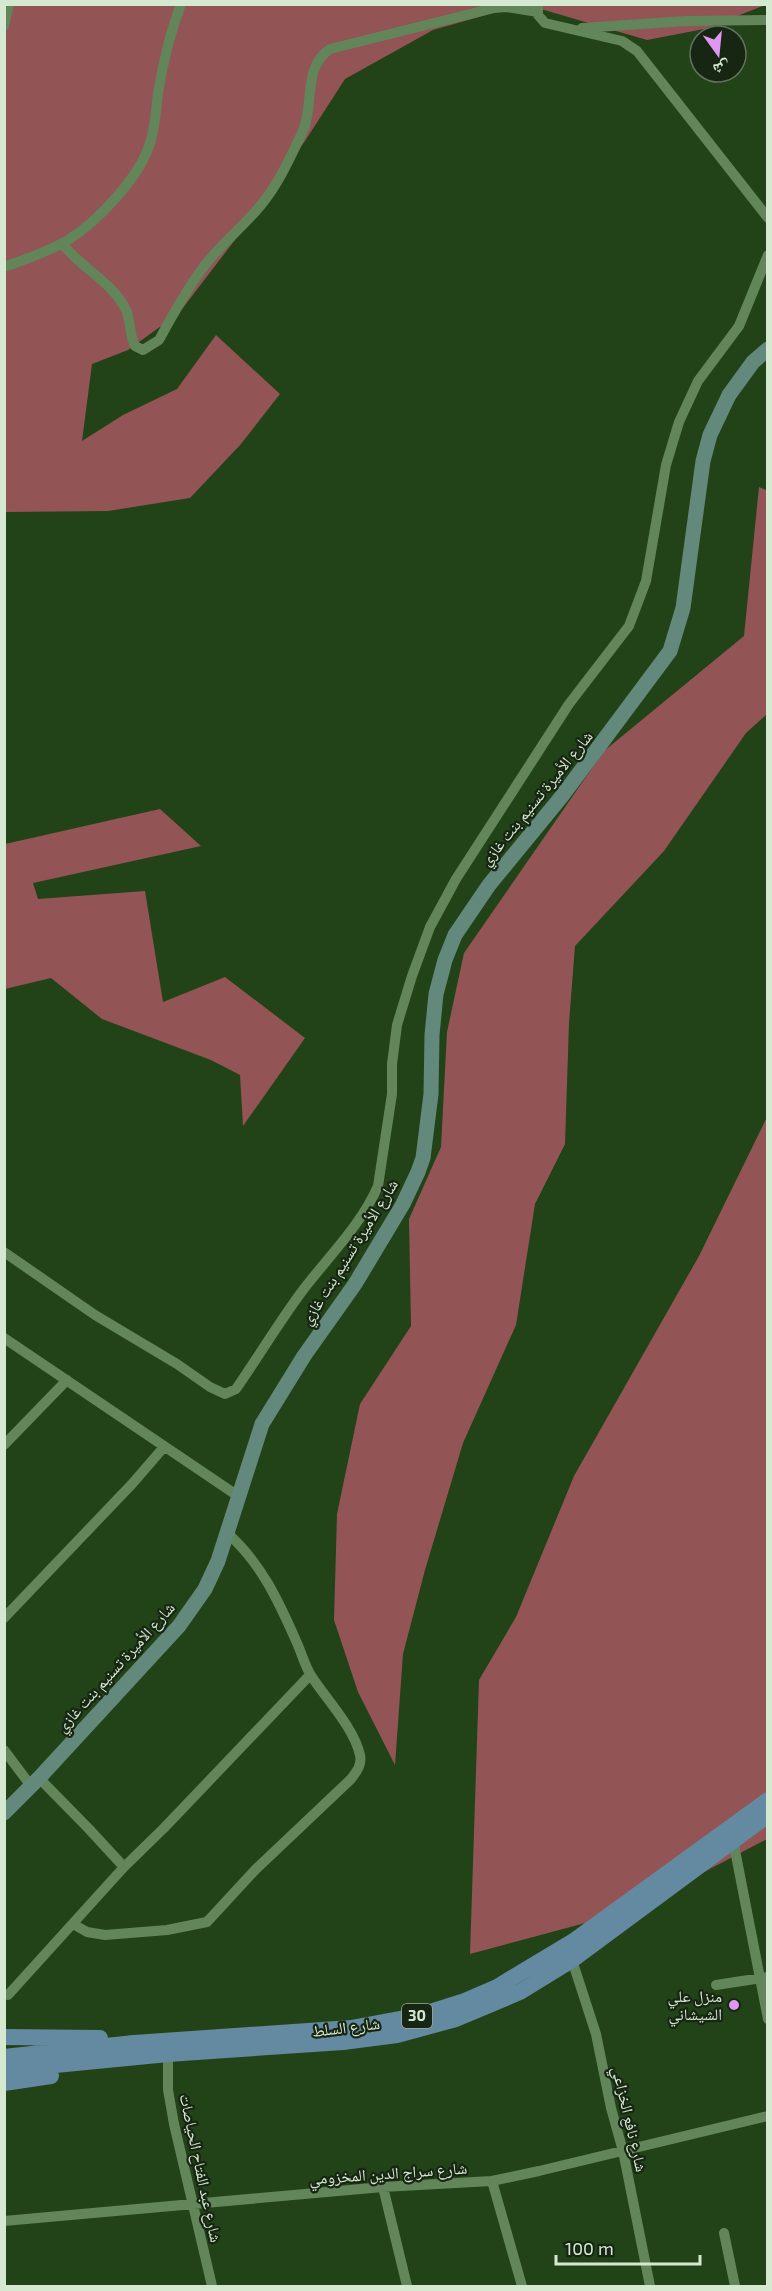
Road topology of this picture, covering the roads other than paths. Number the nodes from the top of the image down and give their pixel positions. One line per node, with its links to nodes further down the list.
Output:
1 (9, 4): 5 (street)
2 (181, 4): 8 (street)
3 (538, 8): 6 (street); 8 (street)
4 (768, 20): 6 (street)
5 (4, 26)
6 (574, 28): 7 (street)
7 (768, 218)
8 (62, 243): 10 (street)
9 (768, 255): 12 (street)
10 (4, 267)
11 (768, 349): 17 (main road, شارع الأميرة تسنيم بنت غازي)
12 (4, 1252)
13 (4, 1338): 14 (street)
14 (66, 1380): 15 (street); 16 (street)
15 (4, 1445)
16 (164, 1447): 17 (street); 19 (street)
17 (238, 1496): 18 (main road, شارع الأميرة تسنيم بنت غازي)
18 (226, 1532): 20 (street); 22 (main road, شارع الأميرة تسنيم بنت غازي)
19 (4, 1618)
20 (310, 1675): 27 (street); 28 (street)
21 (4, 1750): 22 (street)
22 (35, 1782): 24 (main road, شارع الأميرة تسنيم بنت غازي); 27 (street)
23 (768, 1800): 35 (main road, شارع السلط / 30)
24 (4, 1812)
25 (768, 1815): 26 (main road, شارع السلط / 30)
26 (733, 1840): 29 (main road, شارع السلط / 30); 30 (street)
27 (123, 1867): 28 (street)
28 (73, 1924): 32 (street)
29 (572, 1960): 36 (main road, شارع السلط / 30); 42 (street, شارع نافع الخزاعي)
30 (763, 1978): 31 (street); 33 (street)
31 (716, 1985)
32 (8, 1995)
33 (768, 2019)
34 (4, 2037): 35 (main road)
35 (134, 2043): 37 (main road, شارع السلط / 30)
36 (168, 2054): 38 (main road, شارع السلط / 30); 45 (street, شارع عبد الفتاح الحياصات)
37 (4, 2057)
38 (120, 2060): 39 (main road, شارع السلط / 30); 40 (main road)
39 (4, 2070)
40 (4, 2083)
41 (768, 2116): 42 (street, شارع سراج الدين المخزومي)
42 (623, 2151): 43 (street, شارع سراج الدين المخزومي); 51 (street, شارع نافع الخزاعي)
43 (492, 2181): 44 (street, شارع سراج الدين المخزومي); 50 (street)
44 (383, 2187): 45 (street, شارع سراج الدين المخزومي); 49 (street)
45 (192, 2205): 46 (street, شارع سراج الدين المخزومي); 48 (street, شارع عبد الفتاح الحياصات)
46 (4, 2221)
47 (724, 2233): 52 (street)
48 (213, 2286)
49 (407, 2286)
50 (522, 2286)
51 (650, 2286)
52 (735, 2286)

